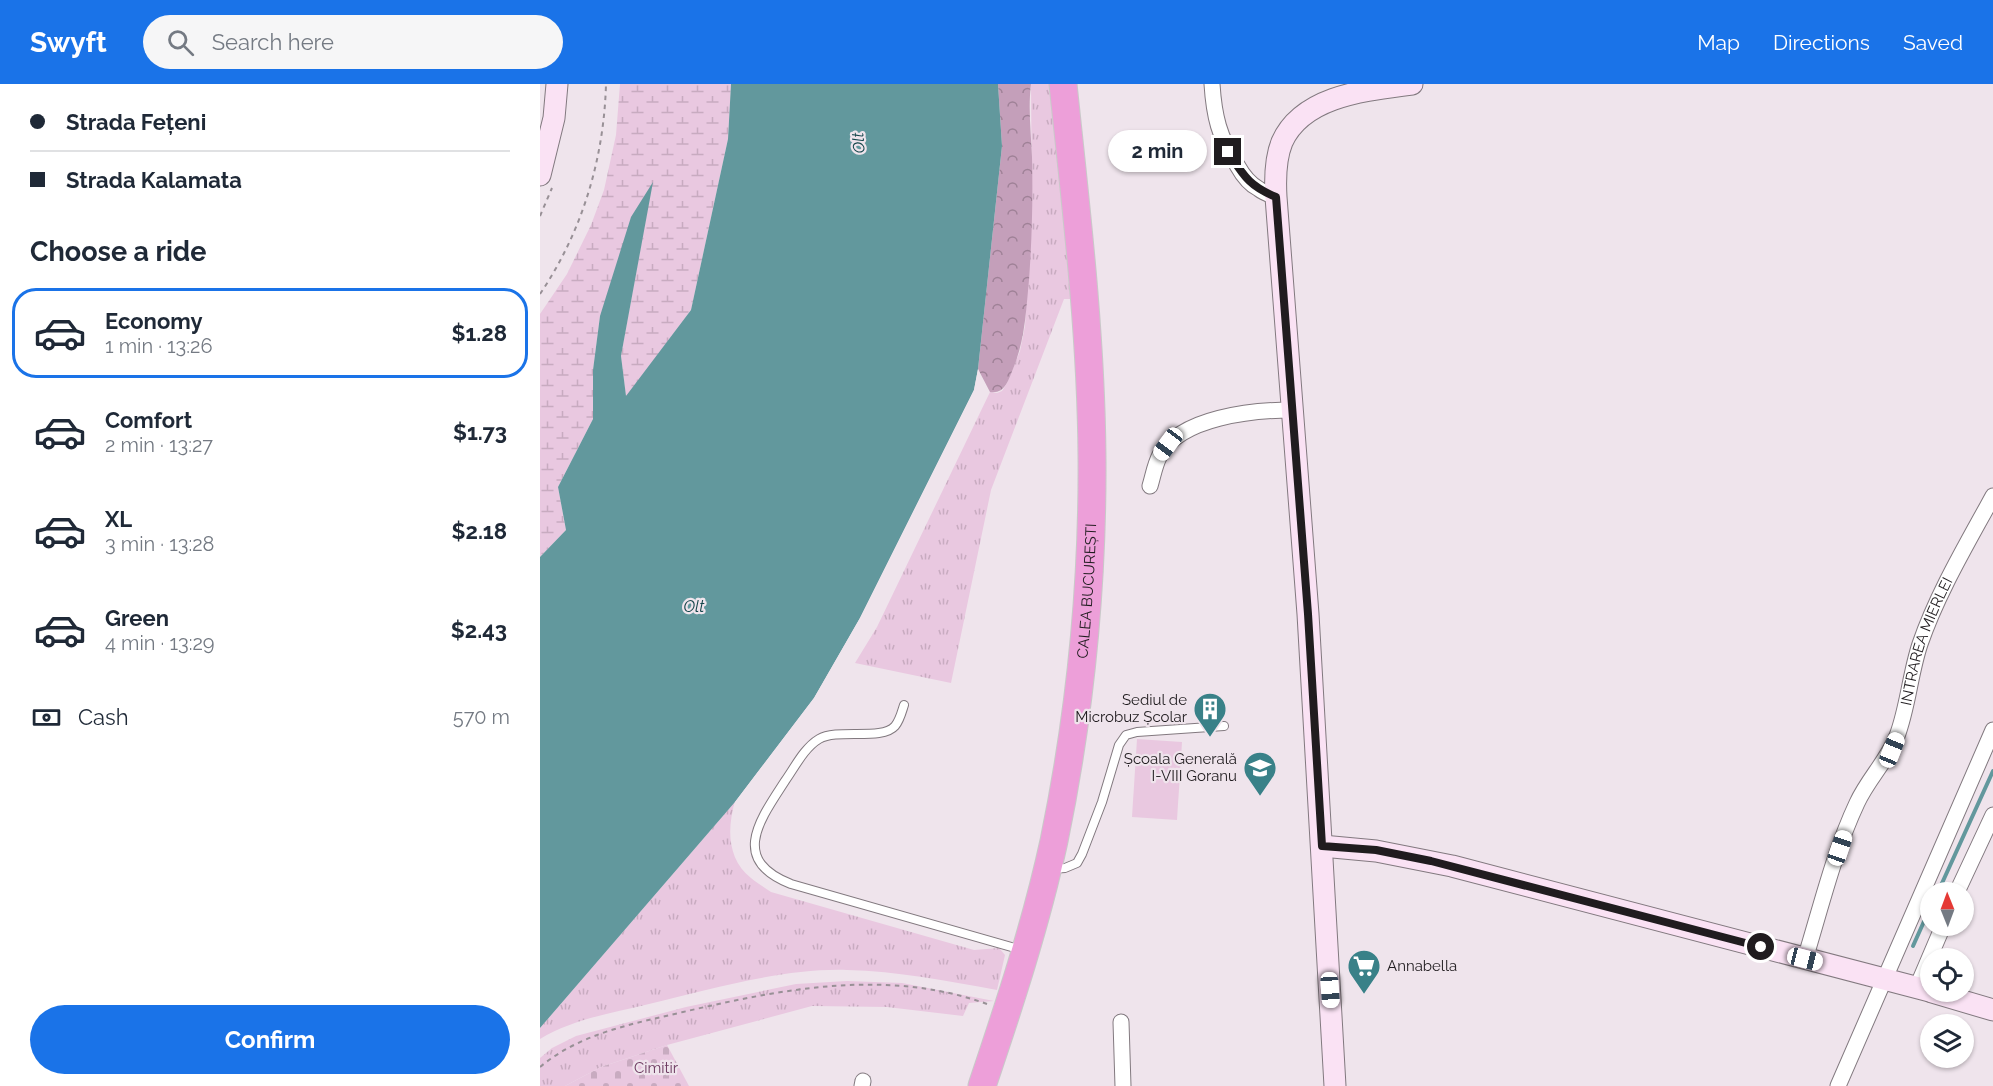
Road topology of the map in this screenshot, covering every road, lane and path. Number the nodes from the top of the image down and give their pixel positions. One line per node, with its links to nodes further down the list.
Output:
1 (557, 84): 6 (main road)
2 (606, 84): 8 (path)
3 (1063, 84): 17 (highway, CALEA BUCUREȘTI)
4 (1212, 84): 7 (street)
5 (1412, 84): 7 (main road)
6 (540, 174)
7 (1276, 197): 9 (main road)
8 (540, 294)
9 (1292, 410): 10 (street); 16 (main road)
10 (1150, 486)
11 (1993, 496): 20 (street, INTRAREA MIERLEI)
12 (904, 705): 19 (lane)
13 (1224, 726): 17 (lane)
14 (1993, 730): 21 (street)
15 (1993, 815): 18 (street)
16 (1322, 846): 20 (main road); 30 (main road)
17 (1047, 869): 19 (highway, CALEA BUCUREȘTI)
18 (1962, 882)
19 (1025, 951): 25 (highway, CALEA BUCUREȘTI)
20 (1805, 959): 21 (main road)
21 (1884, 978): 22 (main road); 31 (street)
22 (1920, 988)
23 (1966, 1002): 24 (main road)
24 (1993, 1010)
25 (1006, 1012): 27 (path); 28 (highway, CALEA BUCUREȘTI)
26 (1121, 1022): 29 (street)
27 (540, 1067)
28 (982, 1086)
29 (1124, 1086)
30 (1335, 1086)
31 (1838, 1086)

